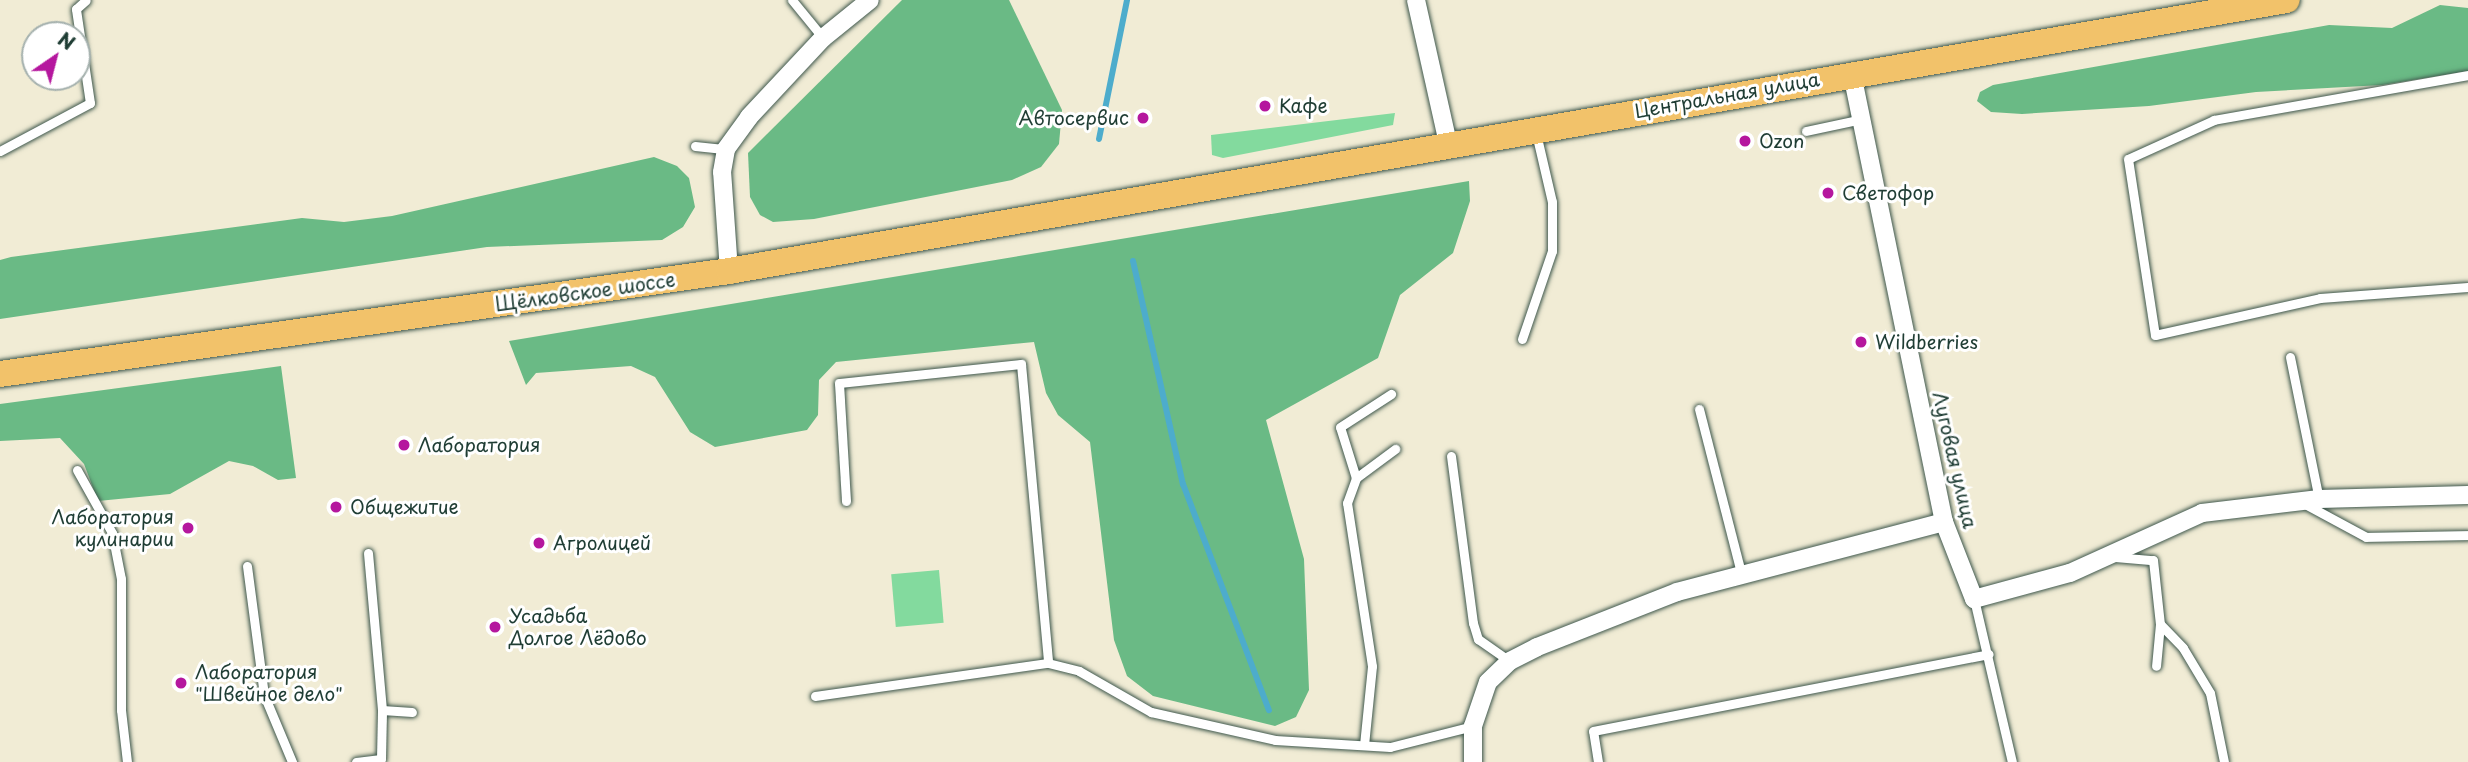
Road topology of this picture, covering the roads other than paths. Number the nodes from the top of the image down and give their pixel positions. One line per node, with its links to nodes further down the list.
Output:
1 (86, 0): 15 (lane)
2 (792, 0): 6 (lane)
3 (870, 0): 6 (street)
4 (1416, 0): 12 (street)
5 (2287, 0): 7 (main road, Центральная улица)
6 (823, 38): 14 (street)
7 (1852, 74): 9 (street, Луговая улица); 10 (main road, Центральная улица)
8 (2468, 75): 18 (lane)
9 (1863, 120): 11 (lane); 32 (street, Луговая улица)
10 (1535, 128): 12 (main road, Центральная улица); 19 (lane)
11 (1806, 131)
12 (1448, 143): 16 (main road, Центральная улица)
13 (695, 146): 14 (lane)
14 (726, 149): 17 (street)
15 (0, 151)
16 (1167, 194): 17 (main road, Щёлковское шоссе)
17 (729, 271): 21 (main road, Щёлковское шоссе)
18 (2468, 287)
19 (1522, 339)
20 (2290, 357): 29 (lane)
21 (0, 374)
22 (1391, 394): 27 (lane)
23 (1699, 408): 37 (lane)
24 (1395, 449): 27 (lane)
25 (1451, 456): 41 (lane)
26 (77, 470): 49 (lane)
27 (1356, 478): 48 (lane)
28 (2468, 495): 29 (street)
29 (2319, 499): 31 (street)
30 (846, 501): 42 (lane)
31 (2300, 501): 33 (lane); 35 (street)
32 (1944, 522): 37 (street); 38 (street, Луговая улица)
33 (2468, 535)
34 (368, 553): 45 (lane)
35 (2104, 556): 38 (street); 39 (lane)
36 (247, 566): 50 (lane)
37 (1741, 573): 41 (street)
38 (1974, 599): 40 (lane)
39 (2160, 624): 43 (lane); 55 (lane)
40 (1989, 654): 53 (lane); 54 (lane)
41 (1510, 661): 47 (street)
42 (1048, 663): 44 (lane); 48 (lane)
43 (2156, 666)
44 (815, 696)
45 (383, 710): 46 (lane); 51 (lane)
46 (412, 712)
47 (1473, 726): 48 (lane); 52 (street)
48 (1364, 745)
49 (127, 762)
50 (292, 762)
51 (356, 762)
52 (1474, 762)
53 (1598, 762)
54 (2012, 762)
55 (2224, 762)

